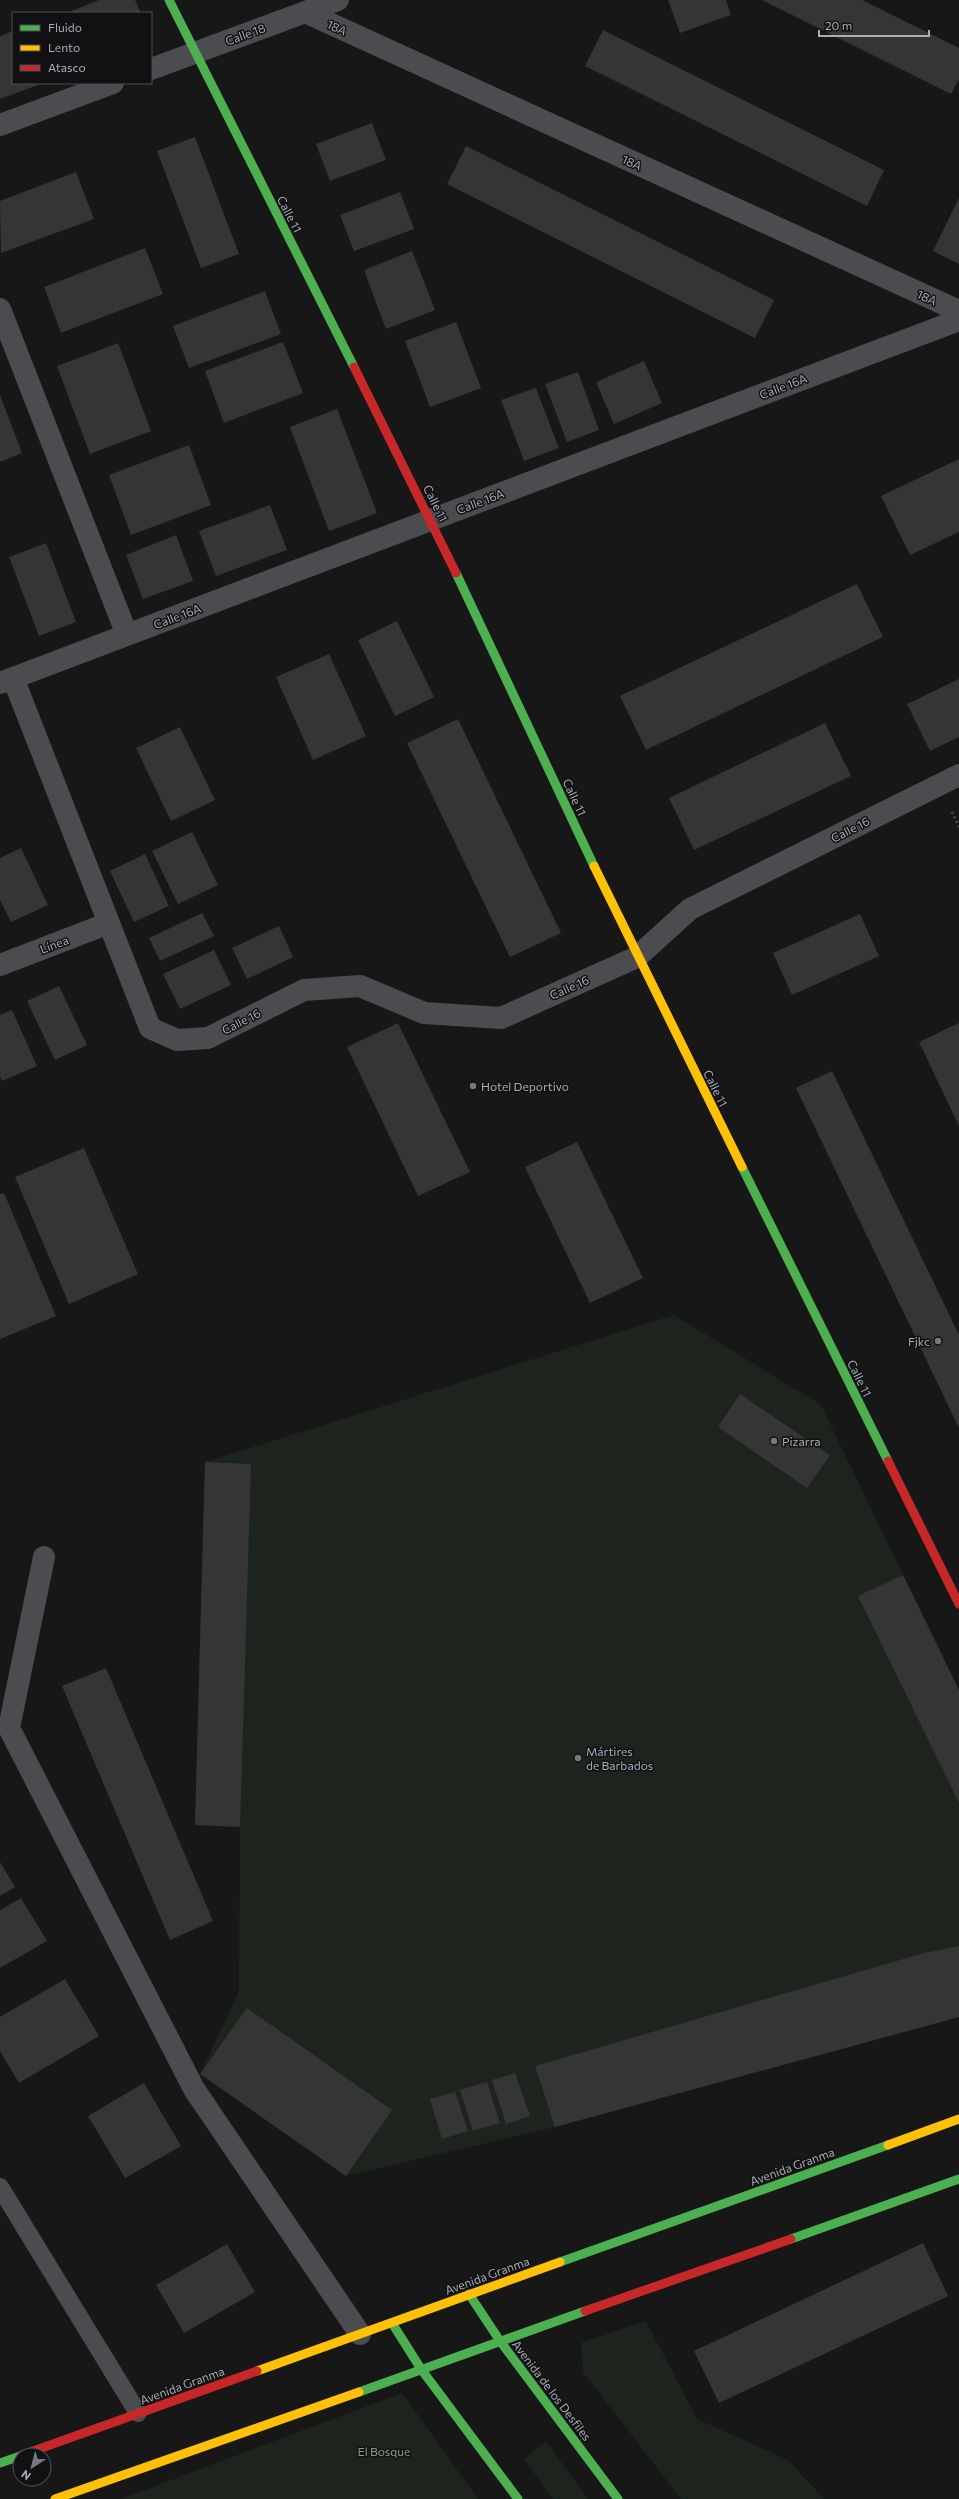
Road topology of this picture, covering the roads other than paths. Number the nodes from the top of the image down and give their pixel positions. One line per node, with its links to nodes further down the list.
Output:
1 (169, 0): 4 (main road, Calle 11)
2 (338, 0): 3 (street, Calle 18)
3 (305, 12): 4 (street, Calle 18); 9 (street, 18A)
4 (196, 52): 5 (street, Calle 18); 11 (main road, Calle 11)
5 (152, 69)
6 (110, 84): 7 (street)
7 (0, 125)
8 (0, 309): 12 (street)
9 (959, 311)
10 (959, 320): 11 (street, Calle 16A)
11 (431, 520): 12 (street, Calle 16A); 16 (main road, Calle 11)
12 (127, 635): 13 (street, Calle 16A)
13 (6, 680): 15 (street)
14 (959, 775): 16 (street, Calle 16)
15 (109, 923): 16 (street, Calle 16); 17 (street, Línea)
16 (637, 957): 19 (main road, Calle 11)
17 (0, 964)
18 (44, 1558): 25 (street)
19 (959, 1604)
20 (959, 2119): 23 (main road, Avenida Granma)
21 (959, 2179): 26 (main road)
22 (0, 2187): 28 (lane)
23 (469, 2294): 24 (main road, Avenida Granma); 26 (main road, Avenida de los Desfiles)
24 (392, 2323): 25 (main road, Avenida Granma); 27 (main road)
25 (360, 2334): 28 (main road, Avenida Granma)
26 (500, 2341): 27 (main road); 34 (main road, Avenida de los Desfiles)
27 (421, 2369): 32 (main road); 33 (main road)
28 (138, 2413): 29 (main road, Avenida Granma)
29 (43, 2447)
30 (12, 2458): 31 (main road, Avenida Granma)
31 (0, 2463)
32 (55, 2499)
33 (518, 2499)
34 (618, 2499)

